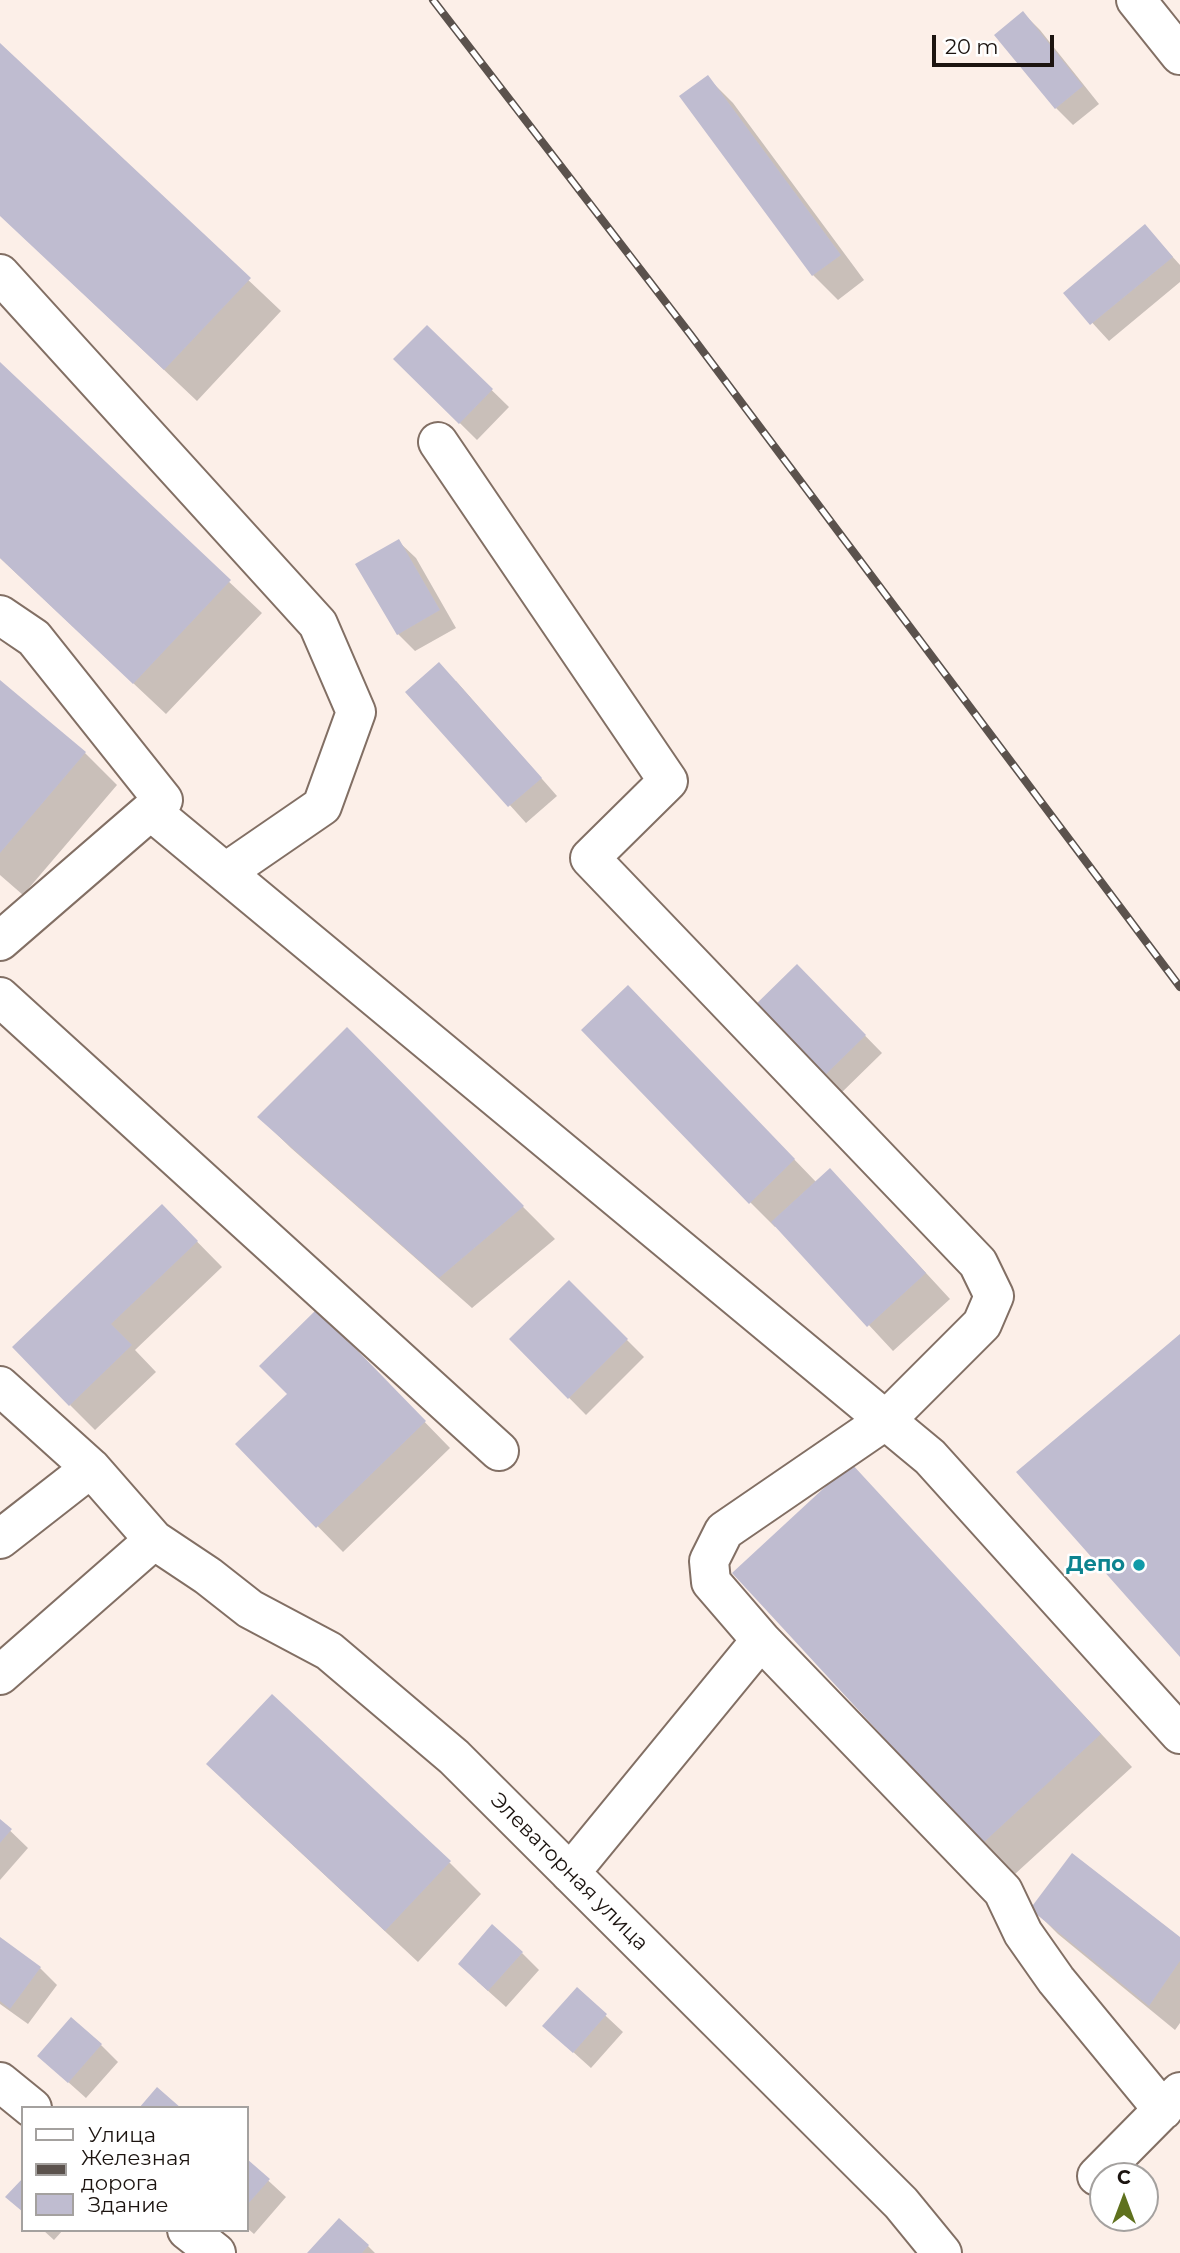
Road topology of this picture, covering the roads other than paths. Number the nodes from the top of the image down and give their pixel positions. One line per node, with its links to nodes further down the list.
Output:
1 (1136, 0): 2 (street)
2 (1180, 55)
3 (0, 274): 7 (street)
4 (438, 442): 11 (street)
5 (0, 615): 6 (street)
6 (151, 811): 7 (street); 8 (street)
7 (226, 872): 11 (street)
8 (0, 941)
9 (0, 997): 12 (street)
10 (0, 1386): 13 (street, Элеваторная улица)
11 (886, 1420): 16 (street); 18 (street)
12 (499, 1451)
13 (91, 1468): 14 (street); 15 (street, Элеваторная улица)
14 (0, 1539)
15 (154, 1540): 17 (street); 19 (street, Элеваторная улица)
16 (761, 1640): 19 (street); 21 (street)
17 (0, 1675)
18 (1180, 1734)
19 (570, 1873): 26 (street, Элеваторная улица)
20 (0, 2082): 22 (street)
21 (1171, 2101): 23 (street)
22 (30, 2106)
23 (1111, 2162)
24 (190, 2232): 25 (street)
25 (216, 2253)
26 (942, 2253)

